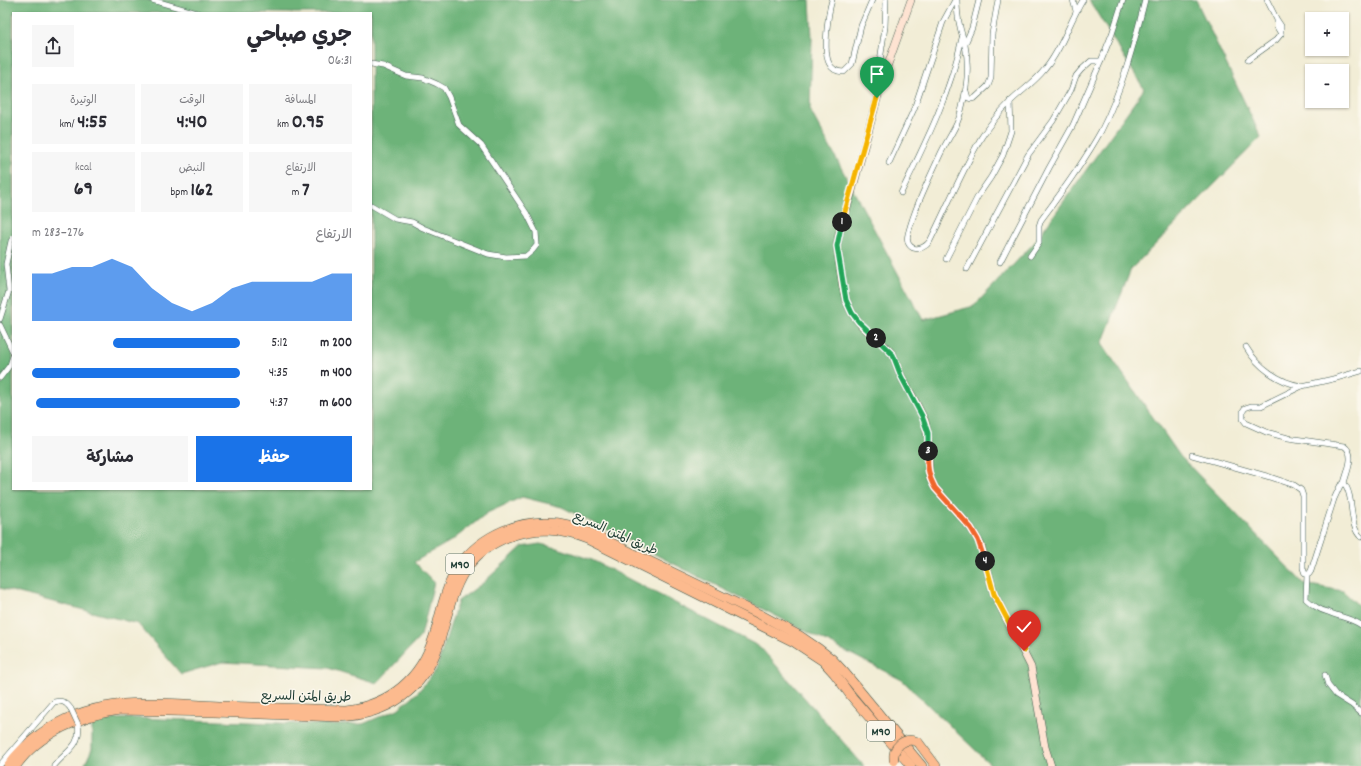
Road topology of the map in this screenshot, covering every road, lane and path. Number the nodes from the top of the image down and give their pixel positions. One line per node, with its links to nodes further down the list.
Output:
1 (152, 0): 15 (street)
2 (832, 0): 3 (street)
3 (872, 0)
4 (886, 0): 22 (street)
5 (911, 0): 22 (main road)
6 (956, 0): 16 (street); 24 (street)
7 (979, 0): 17 (street)
8 (998, 0): 21 (street)
9 (1073, 0): 14 (street)
10 (1083, 0): 14 (street)
11 (1123, 0): 18 (street)
12 (1145, 0): 28 (street)
13 (1267, 0): 19 (street)
14 (1076, 11): 23 (street)
15 (194, 12)
16 (962, 36): 17 (street); 25 (street)
17 (965, 44): 21 (street)
18 (1101, 60): 30 (street); 31 (street)
19 (1248, 60)
20 (372, 64): 26 (street)
21 (966, 88): 23 (street)
22 (877, 98): 55 (main road)
23 (1010, 101): 29 (street)
24 (889, 163)
25 (901, 193)
26 (372, 206)
27 (12, 240): 32 (street)
28 (1030, 256)
29 (946, 259)
30 (1000, 262)
31 (967, 269)
32 (0, 319)
33 (0, 325): 35 (street)
34 (1246, 347): 39 (street)
35 (12, 350)
36 (12, 359): 38 (street)
37 (1361, 371): 39 (street)
38 (0, 378)
39 (1302, 386): 41 (street)
40 (1192, 456): 43 (street)
41 (1344, 483): 42 (street); 43 (street)
42 (1361, 537)
43 (1307, 575): 44 (street)
44 (1361, 625)
45 (1325, 675): 46 (street)
46 (1361, 713)
47 (896, 764): 54 (highway, bridge)
48 (0, 765): 51 (street, bridge)
49 (8, 766): 53 (highway, طريق المتن السريع / M90)
50 (16, 766): 52 (highway, طريق المتن السريع / M90)
51 (54, 766)
52 (911, 766)
53 (922, 766)
54 (936, 766)
55 (1051, 766)

